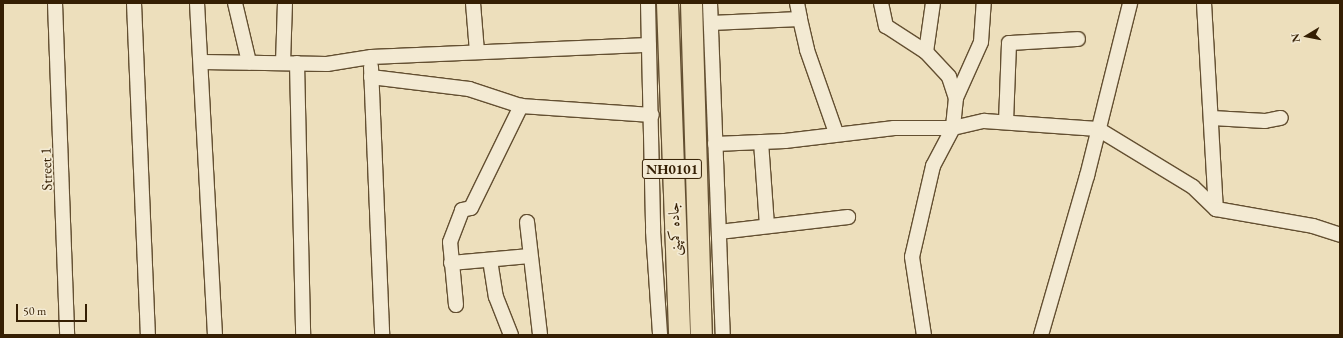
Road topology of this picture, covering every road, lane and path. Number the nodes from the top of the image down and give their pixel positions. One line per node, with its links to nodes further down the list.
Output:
1 (55, 3): 49 (street, Street 1)
2 (134, 3): 50 (street)
3 (197, 3): 24 (street)
4 (235, 3): 25 (street)
5 (285, 3): 26 (street)
6 (473, 3): 21 (street)
7 (648, 3): 20 (street)
8 (667, 3): 57 (highway, جاده کمپنی / NH0101)
9 (691, 3): 58 (highway, جاده کمپنی / NH0101)
10 (710, 3): 18 (street)
11 (797, 3): 17 (street)
12 (881, 3): 22 (street)
13 (933, 3): 22 (street)
14 (984, 3): 28 (street)
15 (1130, 3): 35 (street)
16 (1204, 3): 31 (street)
17 (800, 19): 18 (street); 36 (street)
18 (711, 23): 38 (street)
19 (1078, 39): 33 (street)
20 (649, 45): 21 (street); 30 (street)
21 (476, 52): 23 (street)
22 (926, 52): 28 (street)
23 (371, 57): 26 (street); 27 (street)
24 (202, 62): 25 (street); 51 (street)
25 (249, 62): 26 (street)
26 (290, 63): 52 (street)
27 (372, 77): 29 (street); 53 (street)
28 (956, 98): 34 (street)
29 (521, 106): 30 (street); 47 (street)
30 (652, 115): 56 (street)
31 (1212, 118): 32 (street); 39 (street)
32 (1282, 118)
33 (1006, 122): 34 (street); 35 (street)
34 (953, 128): 36 (street); 60 (street)
35 (1098, 129): 39 (street); 61 (street)
36 (836, 133): 37 (street)
37 (760, 142): 38 (street); 42 (street)
38 (715, 144): 43 (street)
39 (1216, 209): 44 (street)
40 (848, 217): 42 (street)
41 (527, 222): 45 (street)
42 (767, 226): 43 (street)
43 (719, 232): 59 (street)
44 (1340, 235)
45 (530, 256): 46 (street); 55 (street)
46 (490, 260): 47 (street); 54 (street)
47 (451, 263): 48 (street)
48 (456, 305)
49 (67, 335)
50 (148, 335)
51 (215, 335)
52 (303, 335)
53 (382, 335)
54 (511, 335)
55 (540, 335)
56 (660, 335)
57 (678, 335)
58 (701, 335)
59 (723, 335)
60 (924, 335)
61 (1041, 335)

